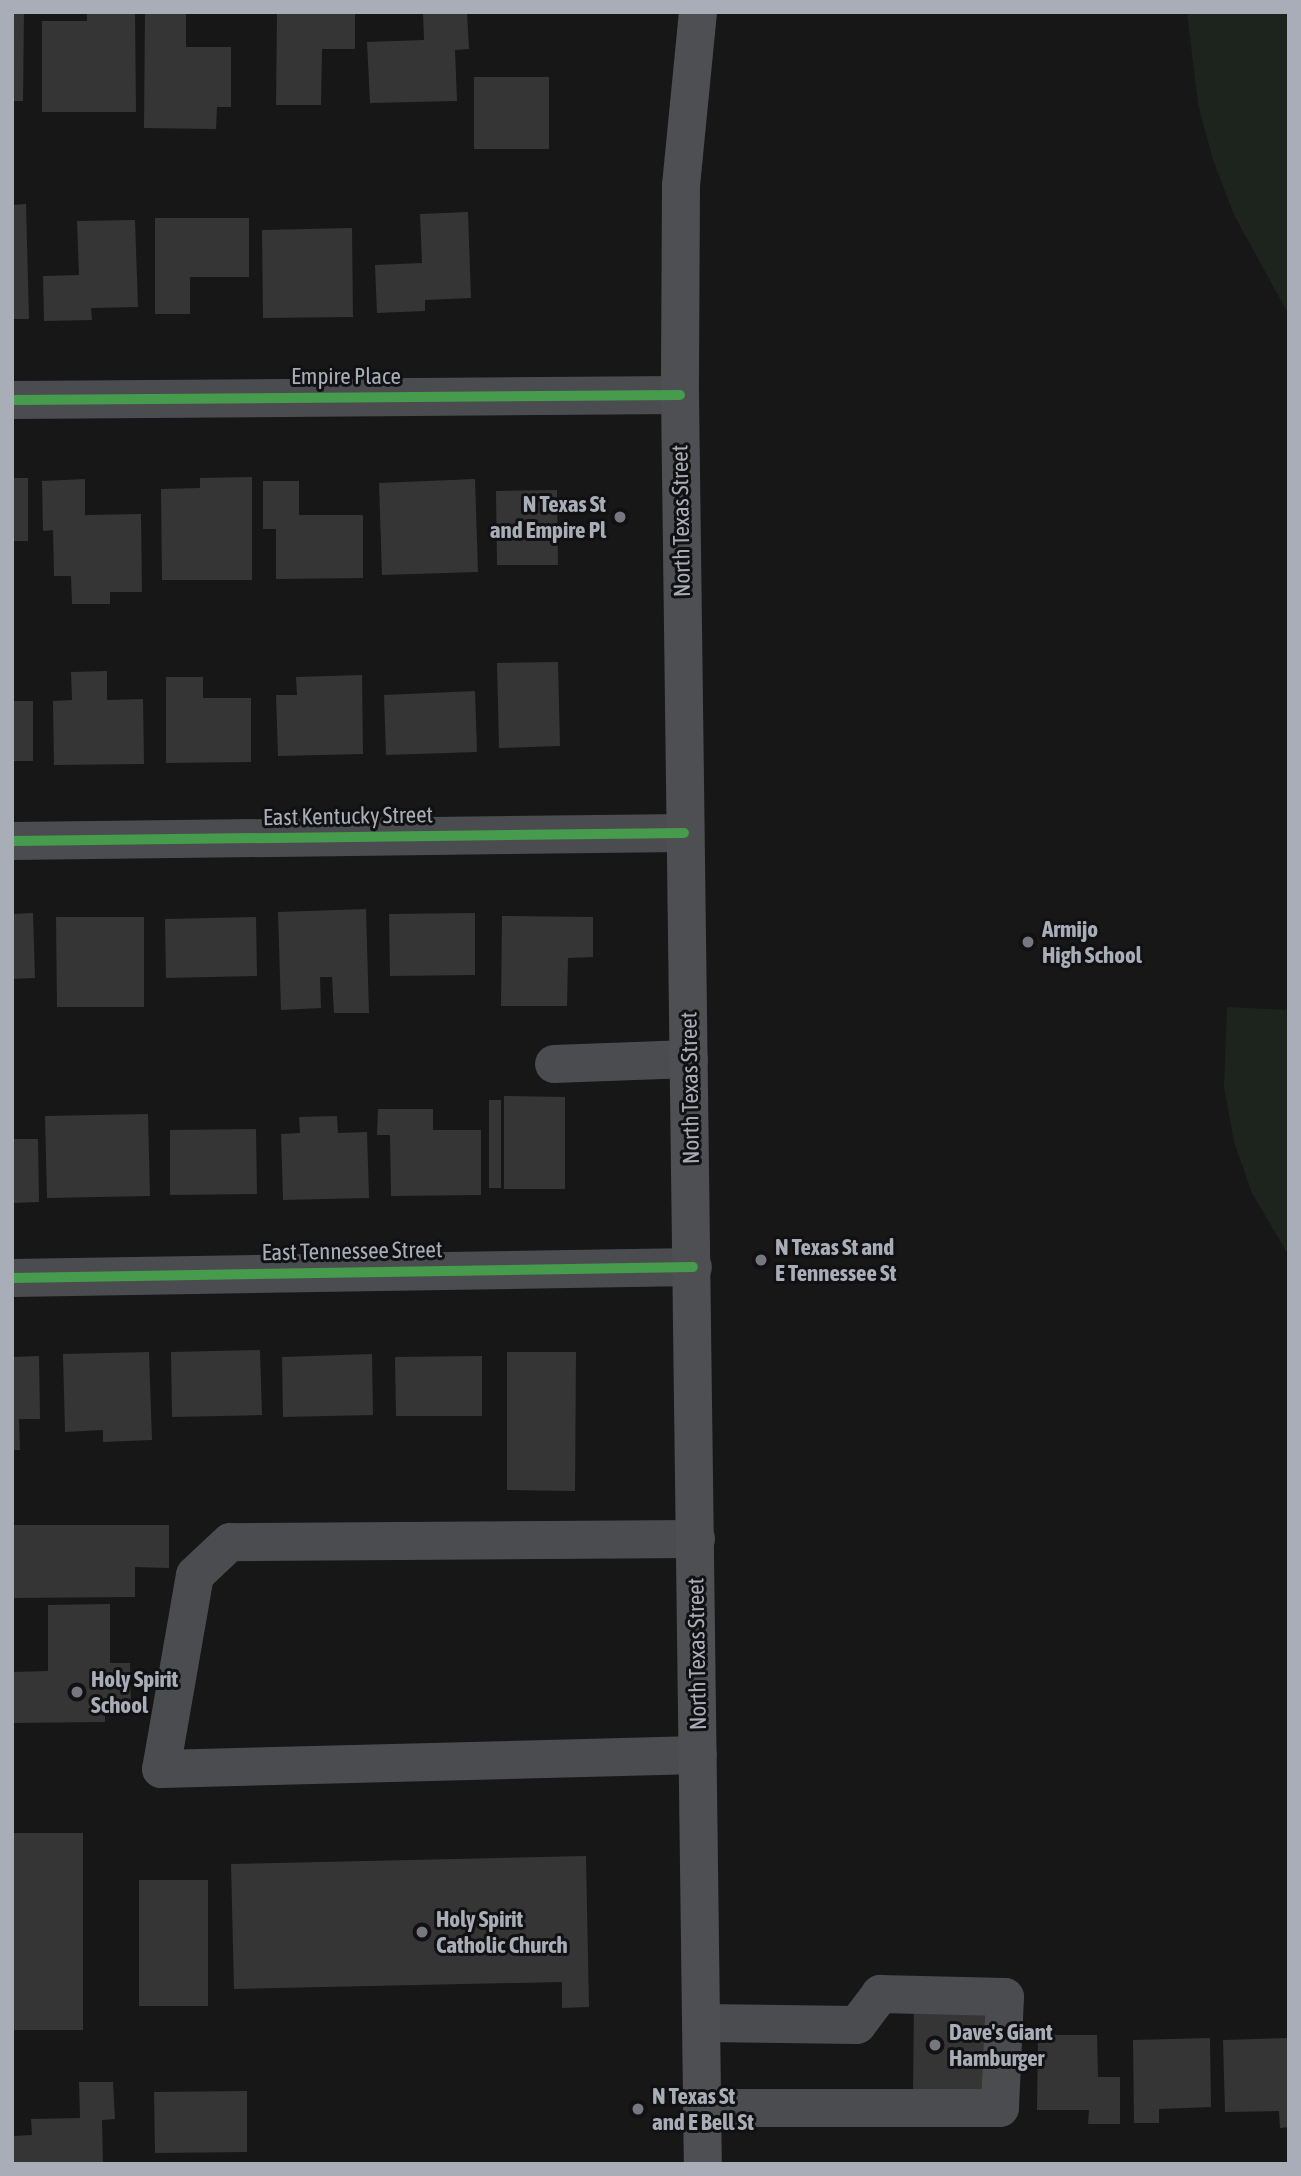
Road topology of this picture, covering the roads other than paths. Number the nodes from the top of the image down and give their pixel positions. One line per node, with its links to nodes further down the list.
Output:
1 (698, 12): 2 (main road, North Texas Street)
2 (680, 395): 3 (street, Empire Place); 4 (main road, North Texas Street)
3 (12, 400)
4 (684, 833): 5 (street, East Kentucky Street); 6 (main road, North Texas Street)
5 (12, 841)
6 (689, 1059): 7 (street); 8 (main road, North Texas Street)
7 (554, 1064)
8 (693, 1267): 9 (street, East Tennessee Street); 10 (main road, North Texas Street)
9 (12, 1278)
10 (696, 1539): 11 (main road, North Texas Street); 11 (street)
11 (698, 1755): 12 (main road, North Texas Street)
12 (701, 2023): 13 (main road, North Texas Street); 13 (street)
13 (702, 2108): 14 (main road, North Texas Street)
14 (703, 2164)

